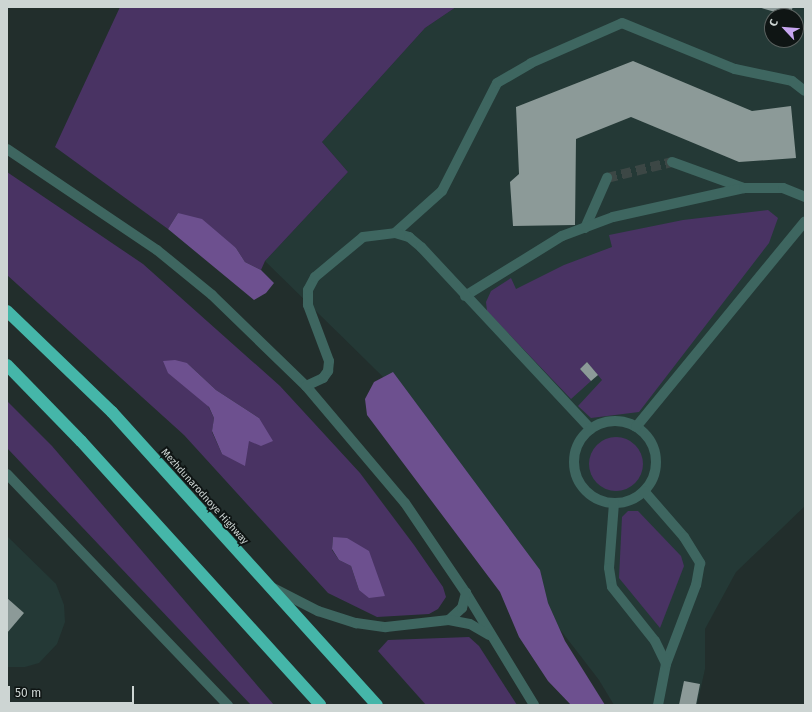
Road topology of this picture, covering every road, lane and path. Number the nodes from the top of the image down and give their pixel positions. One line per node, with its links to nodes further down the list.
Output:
1 (805, 91): 9 (street)
2 (7, 149): 13 (street)
3 (672, 162): 5 (street)
4 (607, 178): 8 (street)
5 (744, 188): 6 (street); 8 (street)
6 (805, 198)
7 (805, 221): 14 (street)
8 (585, 228): 10 (street)
9 (395, 234): 10 (street); 13 (street)
10 (465, 296): 15 (street)
11 (7, 311): 19 (highway, Mezhdunarodnoye Highway)
12 (7, 365): 26 (highway)
13 (306, 386): 20 (street)
14 (636, 427): 15 (street); 17 (street)
15 (591, 429): 18 (street)
16 (7, 474): 25 (street)
17 (644, 491): 18 (street); 23 (street)
18 (614, 503): 23 (street)
19 (266, 584): 21 (street); 27 (highway, Mezhdunarodnoye Highway)
20 (466, 593): 21 (street); 22 (street)
21 (448, 620): 22 (street)
22 (491, 636): 24 (street)
23 (666, 664): 30 (street)
24 (525, 692): 28 (street); 29 (street)
25 (228, 705)
26 (320, 705)
27 (377, 705)
28 (534, 705)
29 (538, 705)
30 (658, 705)

